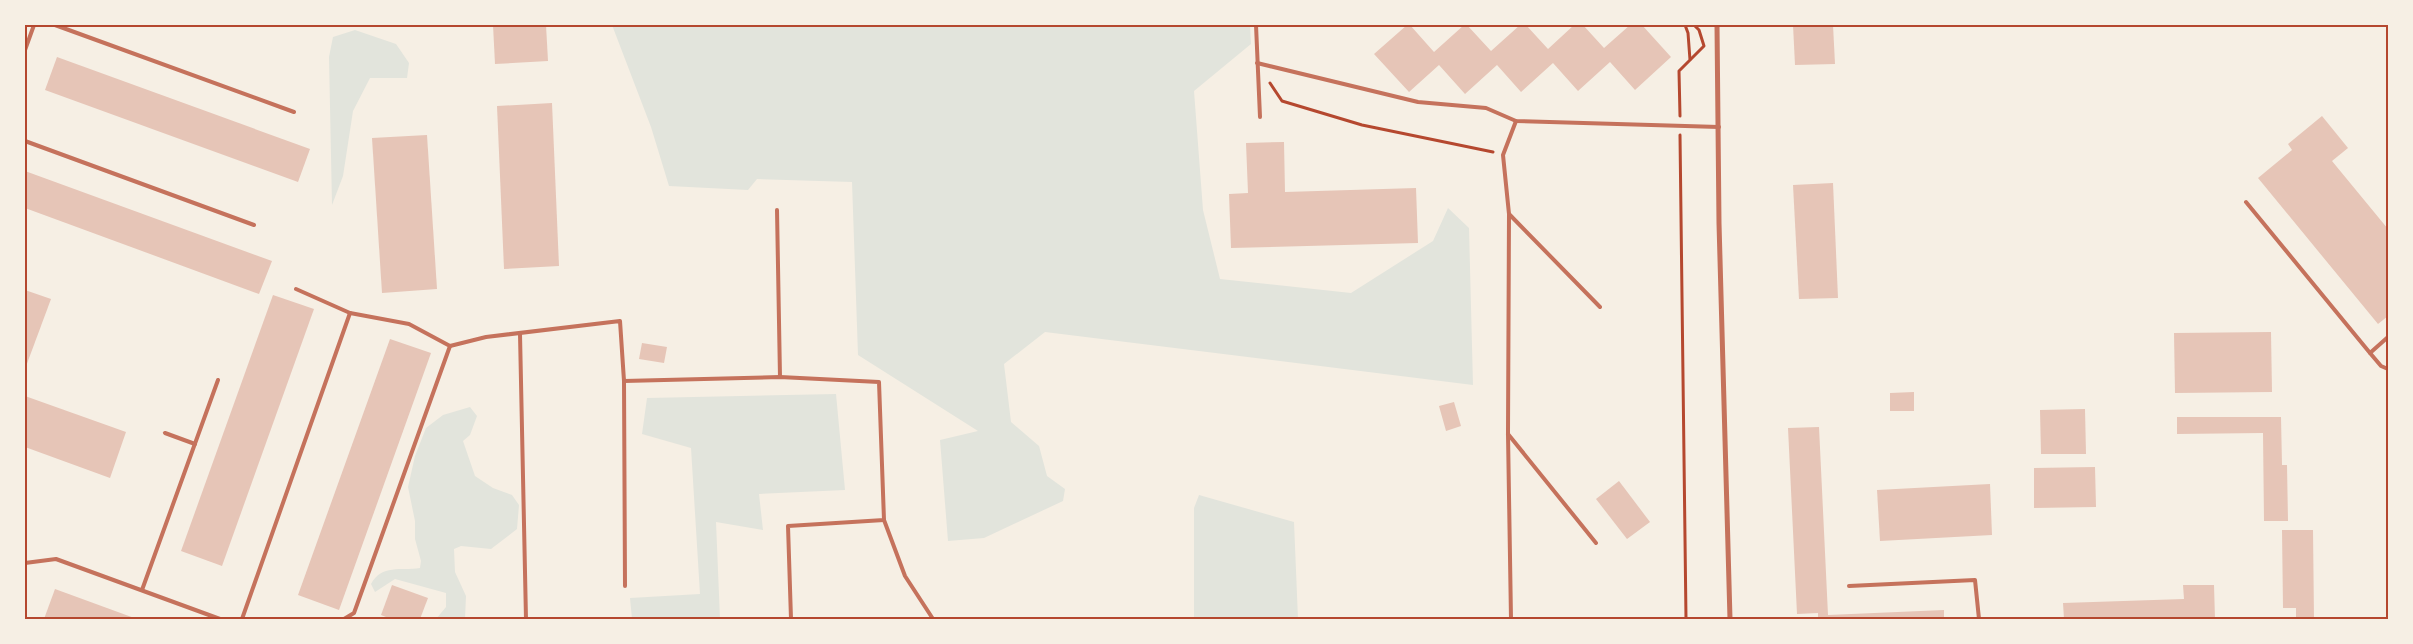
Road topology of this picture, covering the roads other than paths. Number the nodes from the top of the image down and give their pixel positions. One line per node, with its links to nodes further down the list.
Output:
1 (34, 25): 5 (lane)
2 (55, 25): 7 (lane)
3 (1256, 25): 6 (lane)
4 (1717, 25): 10 (street)
5 (25, 50)
6 (1257, 63): 8 (lane); 9 (lane)
7 (294, 112)
8 (1260, 118)
9 (1516, 121): 10 (lane); 14 (lane)
10 (1719, 128): 43 (street)
11 (25, 141): 15 (lane)
12 (2246, 202): 22 (lane)
13 (777, 210): 24 (lane)
14 (1509, 214): 17 (lane); 28 (lane)
15 (254, 225)
16 (296, 289): 18 (lane)
17 (1600, 307)
18 (350, 313): 21 (lane); 37 (lane)
19 (520, 334): 21 (lane); 26 (lane); 39 (lane)
20 (2388, 338): 22 (lane)
21 (450, 346): 38 (lane)
22 (2370, 352): 23 (lane)
23 (2388, 369)
24 (780, 377): 26 (lane); 30 (lane)
25 (218, 380): 29 (lane)
26 (624, 381): 33 (lane)
27 (165, 433): 29 (lane)
28 (1508, 434): 31 (lane); 42 (lane)
29 (194, 444): 35 (lane)
30 (884, 520): 40 (lane); 41 (lane)
31 (1596, 543)
32 (25, 563): 35 (lane)
33 (625, 586)
34 (1849, 586): 44 (lane)
35 (142, 590): 36 (lane)
36 (220, 619)
37 (242, 619)
38 (344, 619)
39 (526, 619)
40 (791, 619)
41 (934, 619)
42 (1511, 619)
43 (1730, 619)
44 (1979, 619)

